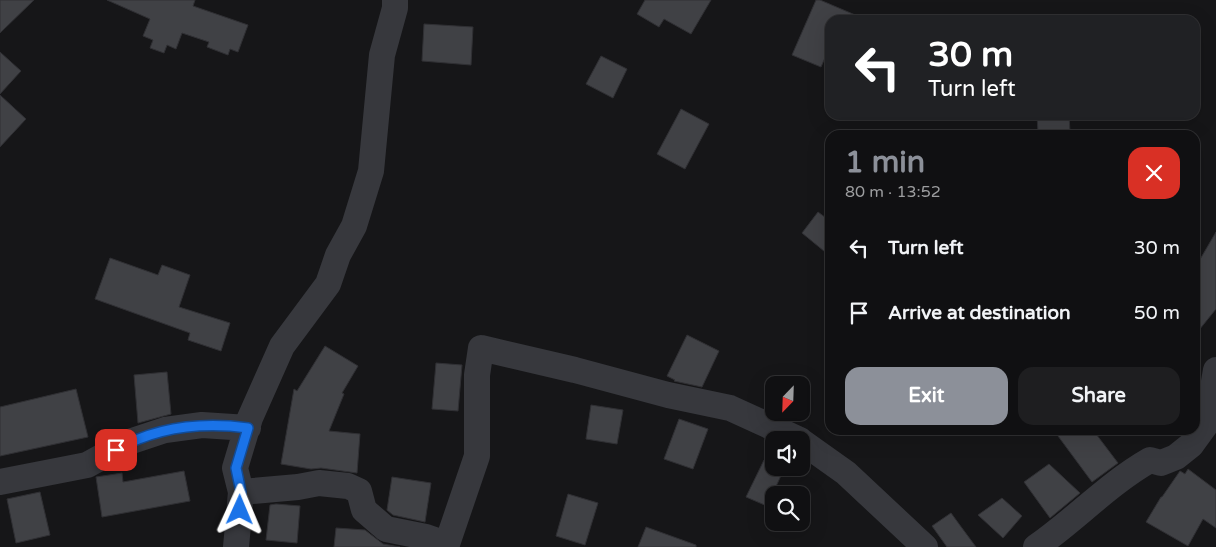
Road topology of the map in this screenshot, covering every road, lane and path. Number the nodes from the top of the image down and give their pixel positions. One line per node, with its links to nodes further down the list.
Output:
1 (395, 0): 3 (street)
2 (1216, 370): 5 (street)
3 (248, 428): 8 (street); 9 (street)
4 (781, 431): 10 (street)
5 (1200, 432)
6 (1198, 435): 13 (street)
7 (810, 447): 12 (street)
8 (0, 482)
9 (241, 492): 10 (street); 11 (street)
10 (446, 546)
11 (236, 547)
12 (924, 547)
13 (1036, 547)

